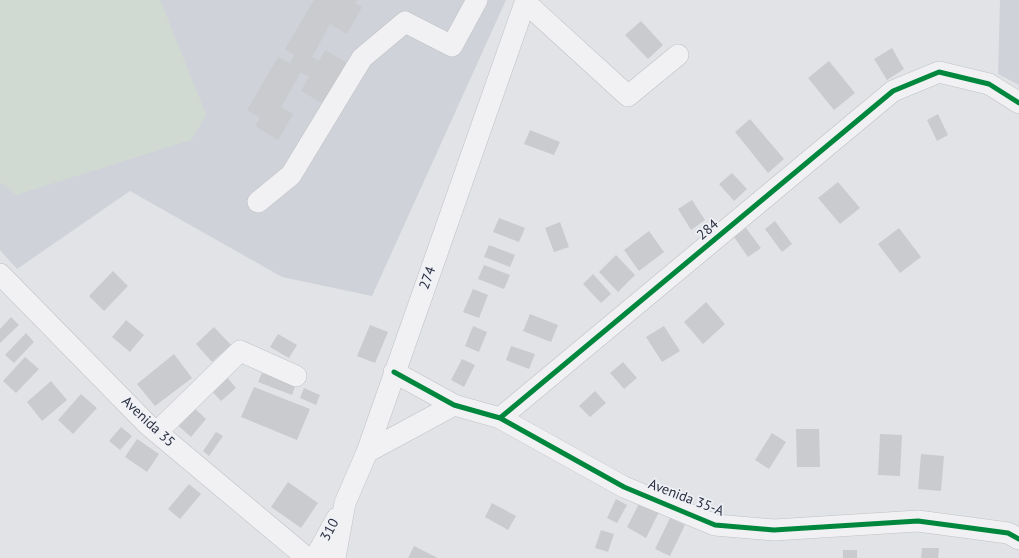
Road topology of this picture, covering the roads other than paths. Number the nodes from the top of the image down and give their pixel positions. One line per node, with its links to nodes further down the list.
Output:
1 (477, 0): 5 (street)
2 (526, 1): 3 (street); 7 (street, 274)
3 (678, 55)
4 (1019, 103): 10 (street, 284)
5 (258, 202)
6 (0, 274): 11 (street, Avenida 35)
7 (394, 372): 9 (street, Avenida 35-A); 12 (street, 274)
8 (296, 376): 11 (street)
9 (454, 404): 10 (street, Avenida 35-A); 12 (street)
10 (500, 418): 14 (street, Avenida 35-A)
11 (157, 432): 15 (street, Avenida 35)
12 (367, 452): 13 (street, 274)
13 (345, 503): 16 (street, 310); 17 (street, 274)
14 (1019, 539)
15 (307, 558)
16 (315, 558)
17 (335, 558)

